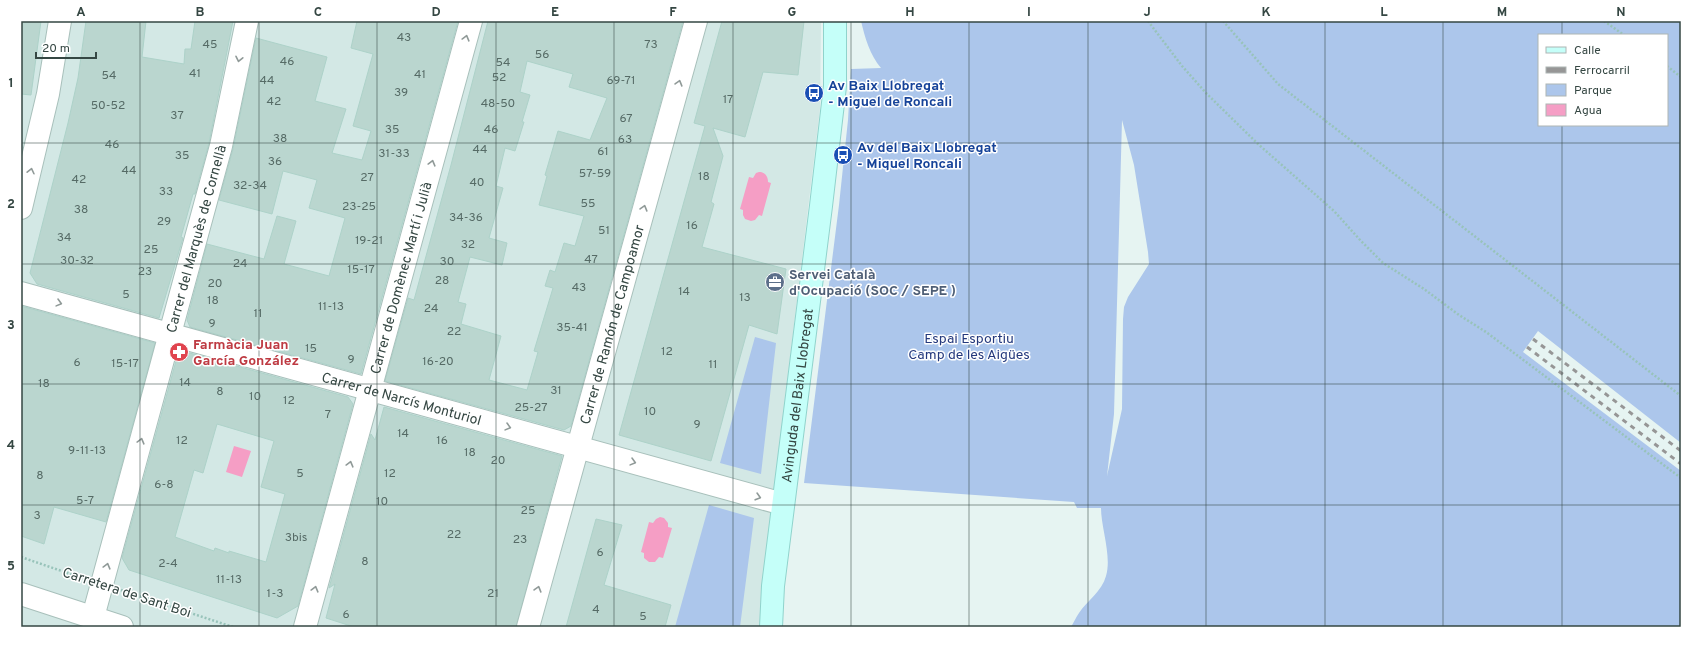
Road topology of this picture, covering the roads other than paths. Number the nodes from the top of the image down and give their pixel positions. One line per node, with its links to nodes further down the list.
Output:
1 (60, 21): 6 (street, one-way to 1)
2 (247, 21): 8 (street, Carrer del Marquès de Cornellà, one-way to 8)
3 (471, 21): 9 (street, Carrer de Domènec Martí i Julià, one-way to 3)
4 (696, 21): 10 (street, Carrer de Ramón de Campoamor, one-way to 4)
5 (835, 21): 11 (main road, Avinguda del Baix Llobregat)
6 (21, 208)
7 (21, 293): 8 (street, Carrer de Narcís Monturiol, one-way to 8)
8 (170, 334): 9 (street, Carrer de Narcís Monturiol); 13 (street, Carrer del Marquès de Cornellà, one-way to 8)
9 (370, 389): 10 (street, Carrer de Narcís Monturiol, one-way to 10); 15 (street, Carrer de Domènec Martí i Julià, one-way to 9)
10 (578, 447): 11 (street, Carrer de Narcís Monturiol, one-way to 11); 16 (street, Carrer de Ramón de Campoamor, one-way to 10)
11 (783, 504): 17 (main road, Avinguda del Baix Llobregat)
12 (21, 594): 13 (street)
13 (93, 618): 14 (street)
14 (122, 627)
15 (305, 627)
16 (528, 627)
17 (771, 627)

